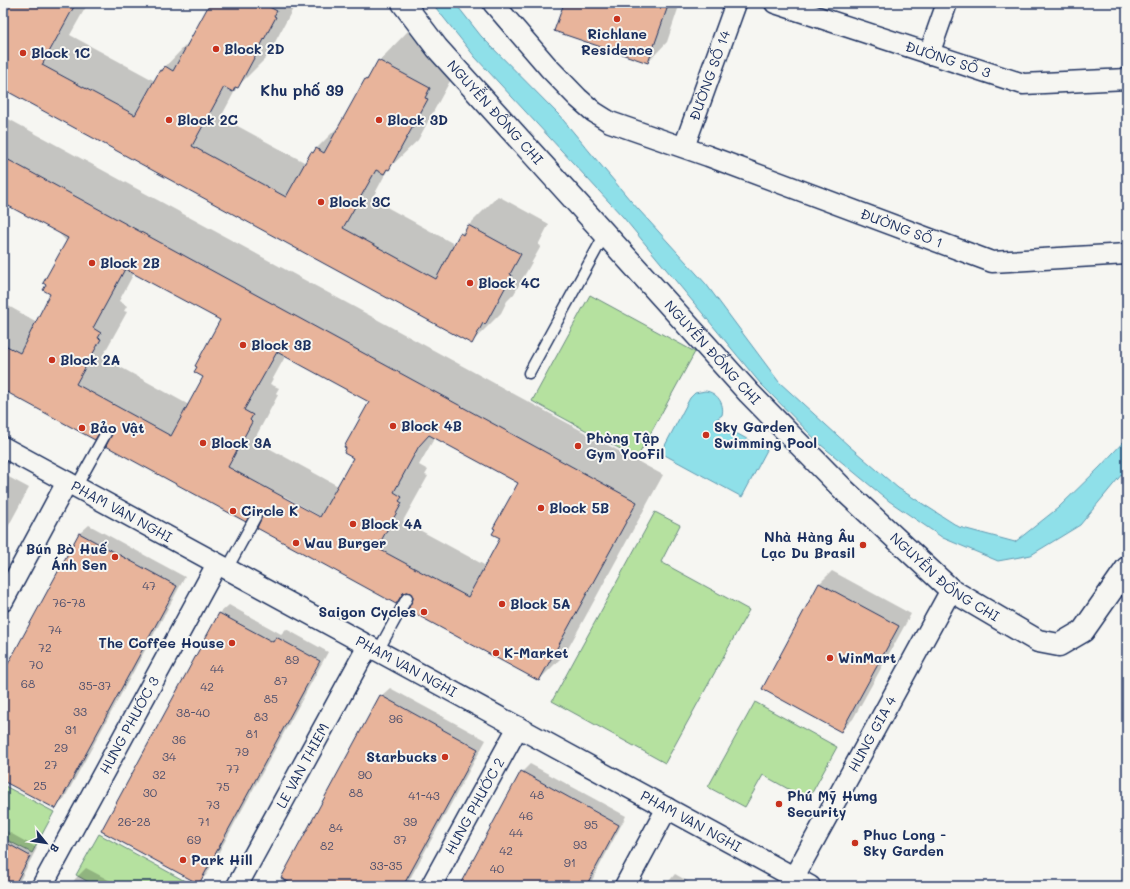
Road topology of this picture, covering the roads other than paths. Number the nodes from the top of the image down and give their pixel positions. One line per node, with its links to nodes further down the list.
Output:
1 (403, 3): 9 (street, NGUYỄN ĐỔNG CHI)
2 (736, 3): 8 (street, ĐƯỜNG SỐ 14)
3 (775, 3): 6 (street, ĐƯỜNG SỐ 3)
4 (947, 3): 6 (street)
5 (496, 5): 8 (street, ĐƯỜNG SỐ 1)
6 (929, 54): 7 (street, ĐƯỜNG SỐ 3)
7 (1127, 79)
8 (684, 147): 10 (street, ĐƯỜNG SỐ 1)
9 (605, 234): 11 (lane); 18 (street, NGUYỄN ĐỔNG CHI)
10 (1127, 254)
11 (529, 373)
12 (106, 433): 14 (lane)
13 (3, 447): 14 (street, PHAM VAN NGHI)
14 (72, 485): 16 (street, PHAM VAN NGHI); 20 (street)
15 (256, 516): 16 (lane)
16 (222, 566): 21 (street, PHAM VAN NGHI); 25 (street, HƯNG PHƯỚC 3)
17 (1127, 568): 18 (street, NGUYỄN ĐỔNG CHI)
18 (951, 590): 24 (street, HƯNG GIA 4)
19 (407, 598): 21 (lane)
20 (3, 601)
21 (373, 648): 22 (street, PHAM VAN NGHI); 26 (street, LE VAN THIEM)
22 (518, 727): 23 (street, PHAM VAN NGHI); 27 (street, HƯNG PHƯỚC 2)
23 (667, 808): 24 (street, PHAM VAN NGHI); 28 (street)
24 (802, 882)
25 (42, 886)
26 (237, 886)
27 (431, 886)
28 (625, 886)

